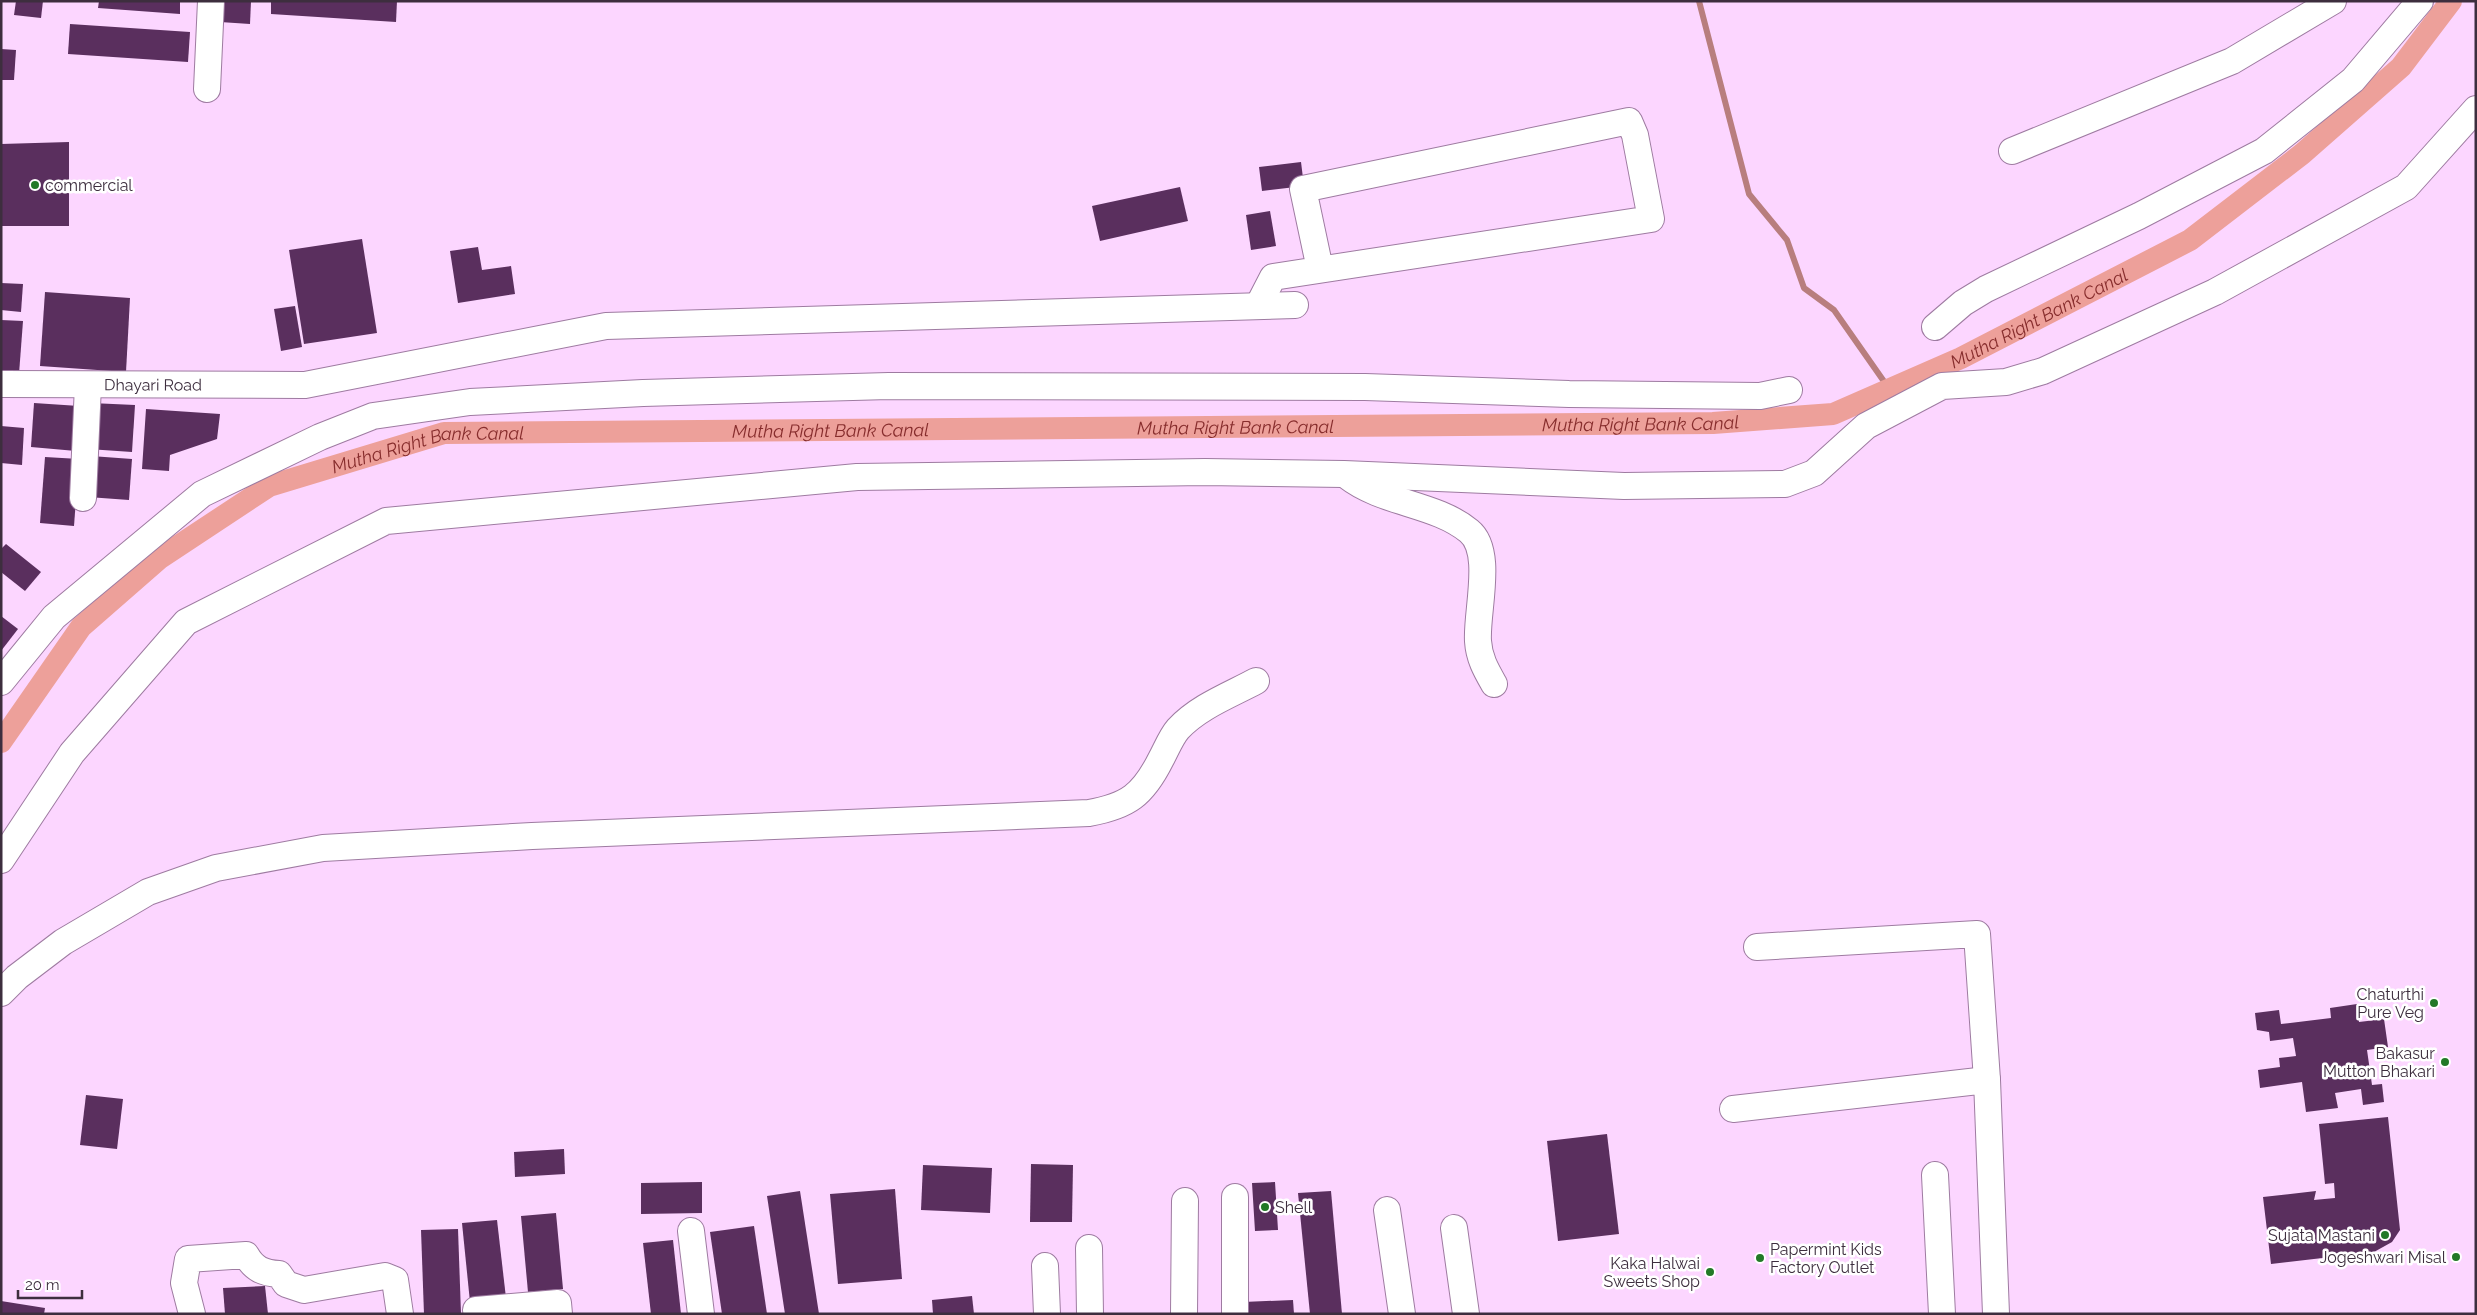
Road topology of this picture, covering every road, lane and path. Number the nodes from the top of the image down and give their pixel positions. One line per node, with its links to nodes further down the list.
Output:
1 (211, 1): 4 (street)
2 (2333, 1): 6 (street)
3 (2420, 1): 11 (street)
4 (207, 89)
5 (2476, 109): 15 (street)
6 (2012, 151)
7 (1323, 206): 8 (street)
8 (1327, 268): 8 (street); 10 (street)
9 (1295, 305): 10 (street, Dhayari Road)
10 (1258, 306): 13 (street, Dhayari Road)
11 (1935, 328)
12 (1, 384): 13 (street, Dhayari Road)
13 (88, 385): 16 (street)
14 (1789, 390): 18 (street)
15 (1344, 474): 19 (street); 20 (street)
16 (83, 498)
17 (1256, 681): 22 (street)
18 (1, 682)
19 (1494, 684)
20 (1, 860)
21 (1756, 947): 23 (street)
22 (1, 993)
23 (1987, 1080): 24 (street); 45 (street)
24 (1733, 1109)
25 (1936, 1176): 44 (street)
26 (1235, 1197): 41 (street)
27 (1185, 1201): 40 (street)
28 (1388, 1210): 42 (street)
29 (1454, 1228): 43 (street)
30 (691, 1231): 37 (street)
31 (1089, 1248): 39 (street)
32 (1045, 1266): 38 (street)
33 (476, 1310): 36 (street)
34 (192, 1314): 35 (street)
35 (400, 1314)
36 (559, 1314)
37 (701, 1314)
38 (1047, 1314)
39 (1090, 1314)
40 (1184, 1314)
41 (1235, 1314)
42 (1402, 1314)
43 (1466, 1314)
44 (1942, 1314)
45 (1996, 1314)

